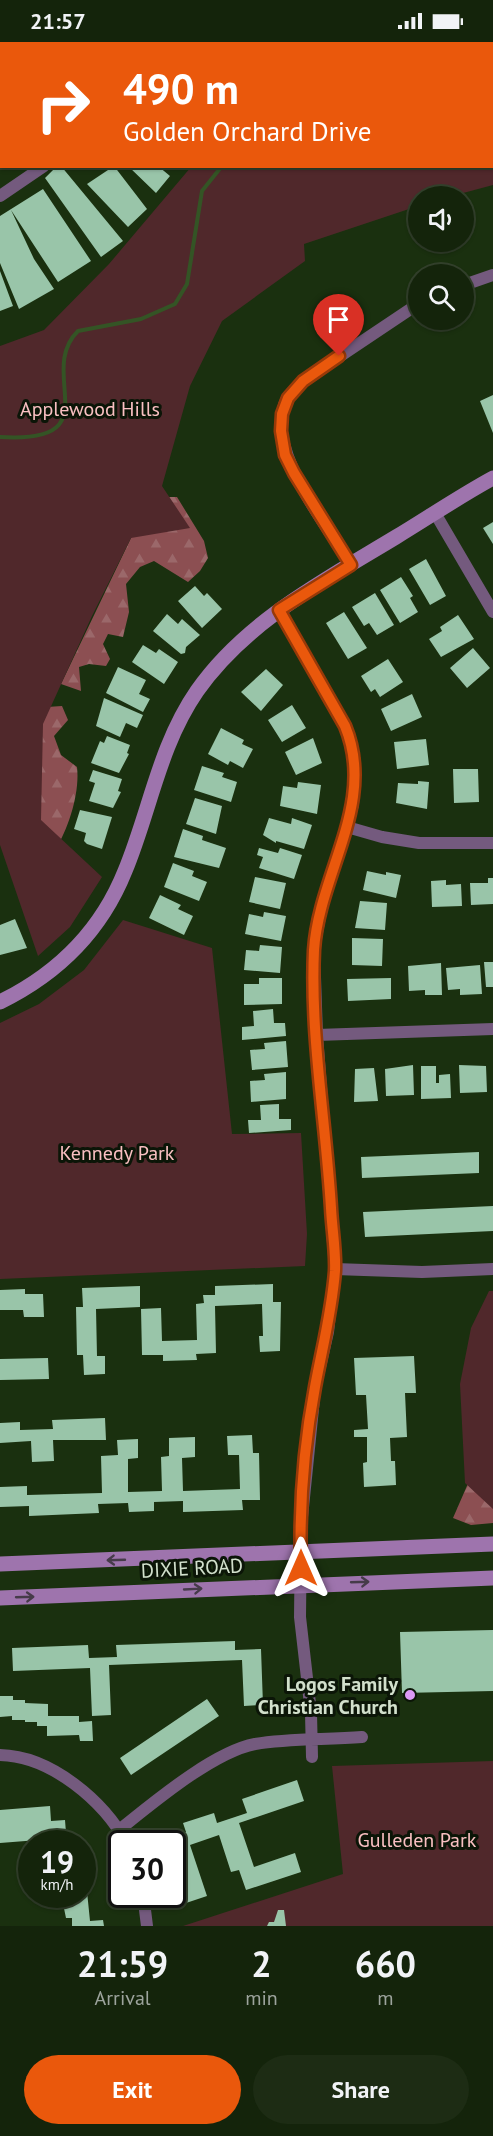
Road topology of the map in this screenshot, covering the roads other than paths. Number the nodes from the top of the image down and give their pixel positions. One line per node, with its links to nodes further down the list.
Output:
1 (41, 168): 2 (street)
2 (0, 195)
3 (493, 274): 4 (street)
4 (474, 281)
5 (408, 310): 8 (street)
6 (493, 478): 7 (main road)
7 (435, 513): 8 (main road); 10 (street)
8 (351, 565): 9 (main road)
9 (279, 610): 11 (street); 13 (main road)
10 (493, 612)
11 (347, 827): 12 (street); 15 (street)
12 (493, 843)
13 (0, 1002)
14 (493, 1029): 15 (street)
15 (317, 1035): 16 (street)
16 (335, 1269): 17 (street); 19 (street)
17 (493, 1269)
18 (493, 1544): 19 (main road, DIXIE ROAD)
19 (300, 1552): 20 (main road, DIXIE ROAD, one-way to 20); 22 (street)
20 (0, 1564)
21 (493, 1578): 22 (main road, DIXIE ROAD, one-way to 21)
22 (301, 1584): 23 (main road, DIXIE ROAD, one-way to 22); 25 (street)
23 (0, 1598)
24 (362, 1737): 25 (street)
25 (311, 1738): 27 (street); 28 (street)
26 (0, 1755): 28 (street)
27 (312, 1757)
28 (119, 1830)
29 (145, 1908): 30 (street)
30 (147, 1926)

